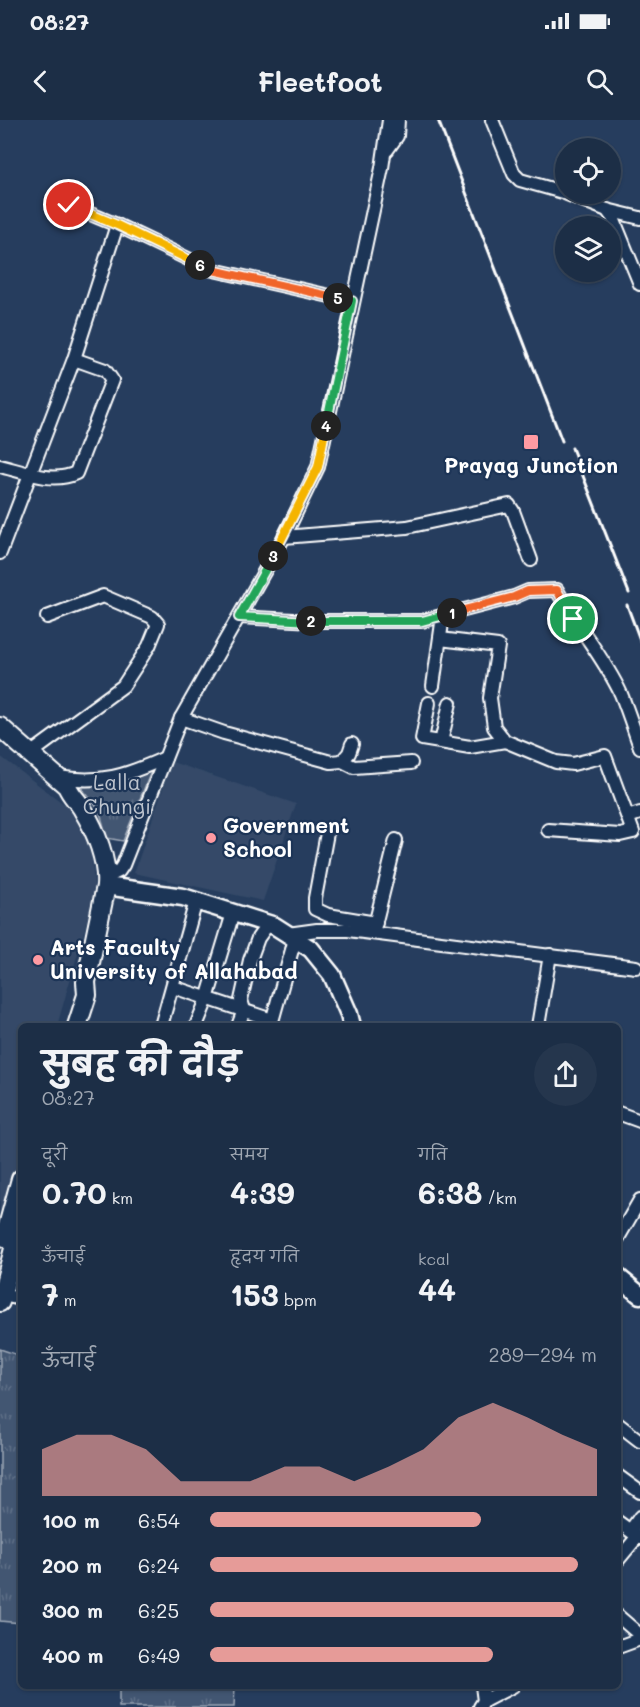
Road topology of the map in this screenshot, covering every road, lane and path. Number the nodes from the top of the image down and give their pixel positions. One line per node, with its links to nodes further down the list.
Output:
1 (389, 120): 4 (street)
2 (398, 120): 4 (street)
3 (492, 120): 5 (street)
4 (384, 153): 12 (street)
5 (555, 190)
6 (593, 204): 8 (street)
7 (69, 205): 10 (street)
8 (607, 210): 9 (street); 11 (street)
9 (640, 218)
10 (117, 225): 12 (street); 13 (street)
11 (640, 284)
12 (352, 301): 16 (street)
13 (74, 359): 15 (street); 15 (street)
14 (0, 466): 15 (street)
15 (30, 474): 17 (street)
16 (285, 537): 18 (street); 21 (street)
17 (0, 553)
18 (531, 560)
19 (443, 616): 21 (street); 22 (street); 32 (street)
20 (47, 617): 33 (street)
21 (239, 617): 26 (street)
22 (440, 639): 23 (street); 29 (street)
23 (433, 686)
24 (429, 702): 30 (street)
25 (450, 703): 30 (street)
26 (181, 718): 34 (street); 35 (street)
27 (0, 728): 33 (highway)
28 (0, 741): 38 (highway)
29 (505, 741): 30 (street); 40 (street)
30 (441, 742)
31 (352, 744): 35 (street)
32 (640, 747)
33 (30, 754): 37 (highway)
34 (165, 758): 37 (street); 44 (street)
35 (342, 761): 36 (street)
36 (411, 763)
37 (55, 777): 38 (highway)
38 (70, 795): 44 (highway)
39 (640, 813): 40 (street)
40 (628, 818): 41 (street)
41 (548, 830)
42 (327, 833): 48 (street)
43 (396, 840): 48 (street)
44 (106, 882): 45 (main road); 52 (highway)
45 (196, 902): 46 (main road); 53 (street)
46 (233, 913): 47 (main road); 54 (street)
47 (268, 924): 49 (main road); 55 (street)
48 (374, 928): 49 (street); 50 (street)
49 (291, 937): 61 (street); 62 (main road)
50 (550, 955): 51 (street); 63 (street)
51 (636, 967)
52 (86, 982): 56 (highway); 57 (highway)
53 (173, 987): 54 (street); 58 (street)
54 (207, 999): 55 (street); 59 (street)
55 (244, 1010): 60 (street); 61 (street)
56 (67, 1023)
57 (78, 1023)
58 (162, 1023)
59 (197, 1023)
60 (239, 1023)
61 (271, 1023)
62 (351, 1023)
63 (539, 1023)
64 (621, 1114): 65 (street)
65 (640, 1121)
66 (18, 1197): 70 (highway)
67 (640, 1200): 69 (street)
68 (18, 1231): 70 (highway)
69 (621, 1233)
70 (7, 1264): 73 (highway)
71 (621, 1279): 72 (main road)
72 (640, 1295)
73 (1, 1298): 74 (street)
74 (18, 1299)
75 (621, 1426): 76 (street)
76 (640, 1441)
77 (621, 1478): 78 (street)
78 (640, 1492)
79 (640, 1517): 81 (street)
80 (621, 1524): 81 (street)
81 (636, 1535): 82 (street)
82 (621, 1556)
83 (621, 1619): 84 (street)
84 (640, 1637): 85 (street)
85 (621, 1646)
86 (508, 1689): 87 (street)
87 (482, 1704)

